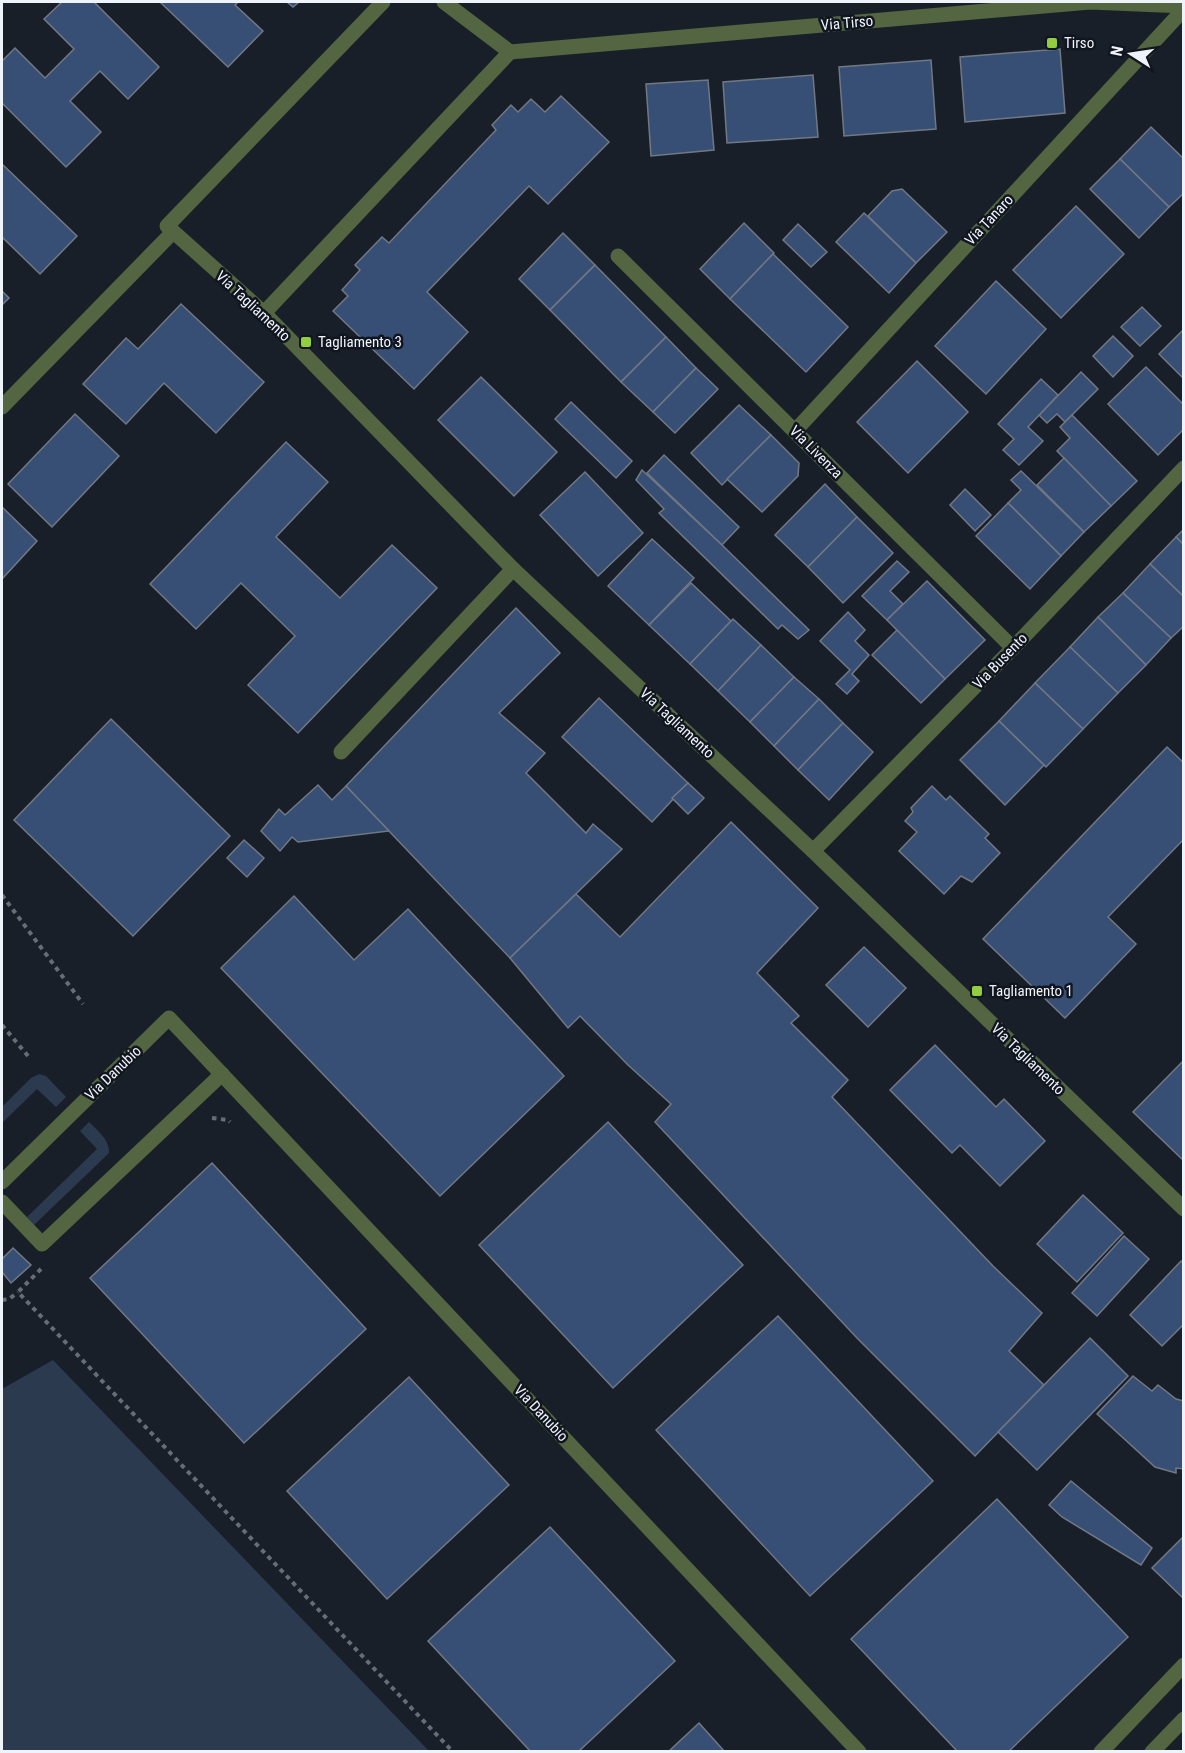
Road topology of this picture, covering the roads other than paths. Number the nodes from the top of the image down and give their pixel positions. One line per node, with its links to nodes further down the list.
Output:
1 (383, 2): 5 (street)
2 (444, 2): 4 (street)
3 (1184, 7): 4 (street, Via Tirso); 9 (street, Via Tanaro)
4 (510, 52): 7 (street)
5 (170, 229): 7 (street, Via Tagliamento); 8 (street)
6 (618, 256): 9 (street, Via Livenza)
7 (264, 313): 11 (street, Via Tagliamento)
8 (2, 407)
9 (795, 431): 12 (street, Via Livenza)
10 (1184, 468): 12 (street, Via Busento)
11 (513, 569): 13 (street); 14 (street, Via Tagliamento)
12 (1013, 648): 14 (street, Via Busento)
13 (341, 752)
14 (813, 851): 18 (street, Via Tagliamento)
15 (222, 1074): 16 (street, Via Danubio); 17 (street); 21 (street, Via Danubio)
16 (2, 1182)
17 (2, 1202)
18 (1184, 1209)
19 (1184, 1665): 22 (street)
20 (1184, 1719): 23 (street)
21 (859, 1752)
22 (1101, 1752)
23 (1152, 1752)

